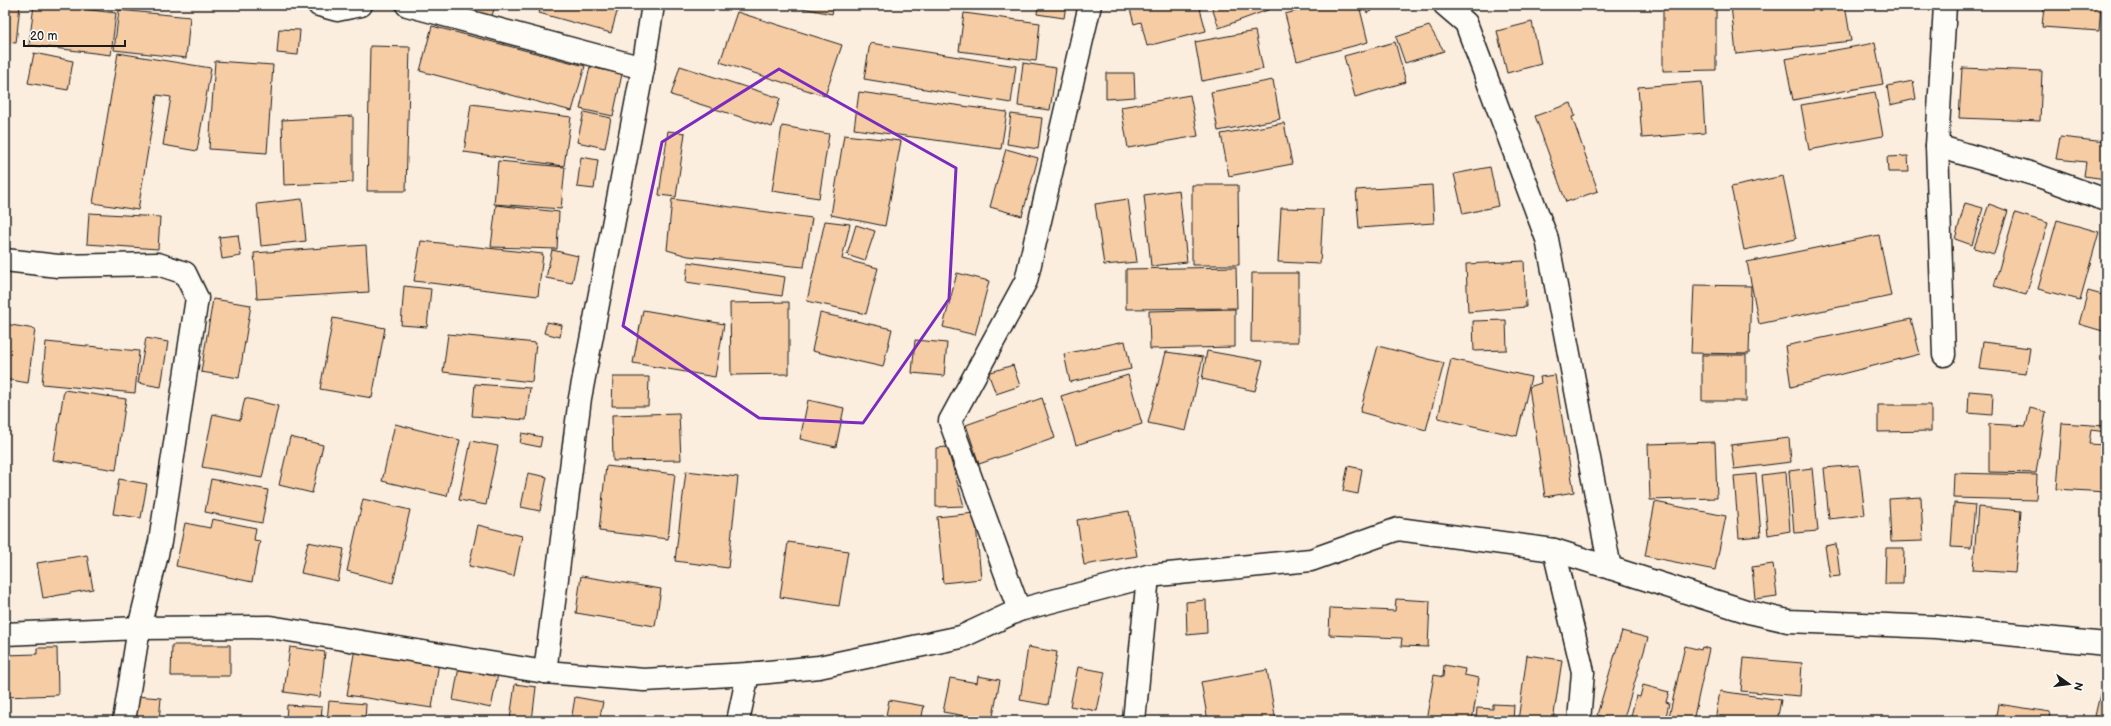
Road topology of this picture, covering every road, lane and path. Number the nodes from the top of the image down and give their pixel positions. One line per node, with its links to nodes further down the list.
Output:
1 (319, 5): 2 (street)
2 (361, 5)
3 (407, 5): 8 (street)
4 (653, 5): 8 (street)
5 (1090, 5): 16 (street)
6 (1445, 5): 14 (street)
7 (1945, 5): 9 (street)
8 (643, 68): 20 (street)
9 (1937, 146): 10 (street); 12 (street)
10 (2106, 200)
11 (5, 260): 17 (street)
12 (1944, 355)
13 (1554, 550): 14 (street); 15 (street); 25 (street)
14 (1610, 568): 19 (street)
15 (1148, 576): 16 (street); 24 (street)
16 (1019, 610): 21 (street)
17 (139, 628): 18 (street); 20 (street); 22 (street)
18 (5, 634)
19 (2106, 644)
20 (545, 672): 21 (street)
21 (748, 674): 23 (street)
22 (124, 721)
23 (738, 721)
24 (1134, 721)
25 (1579, 721)

